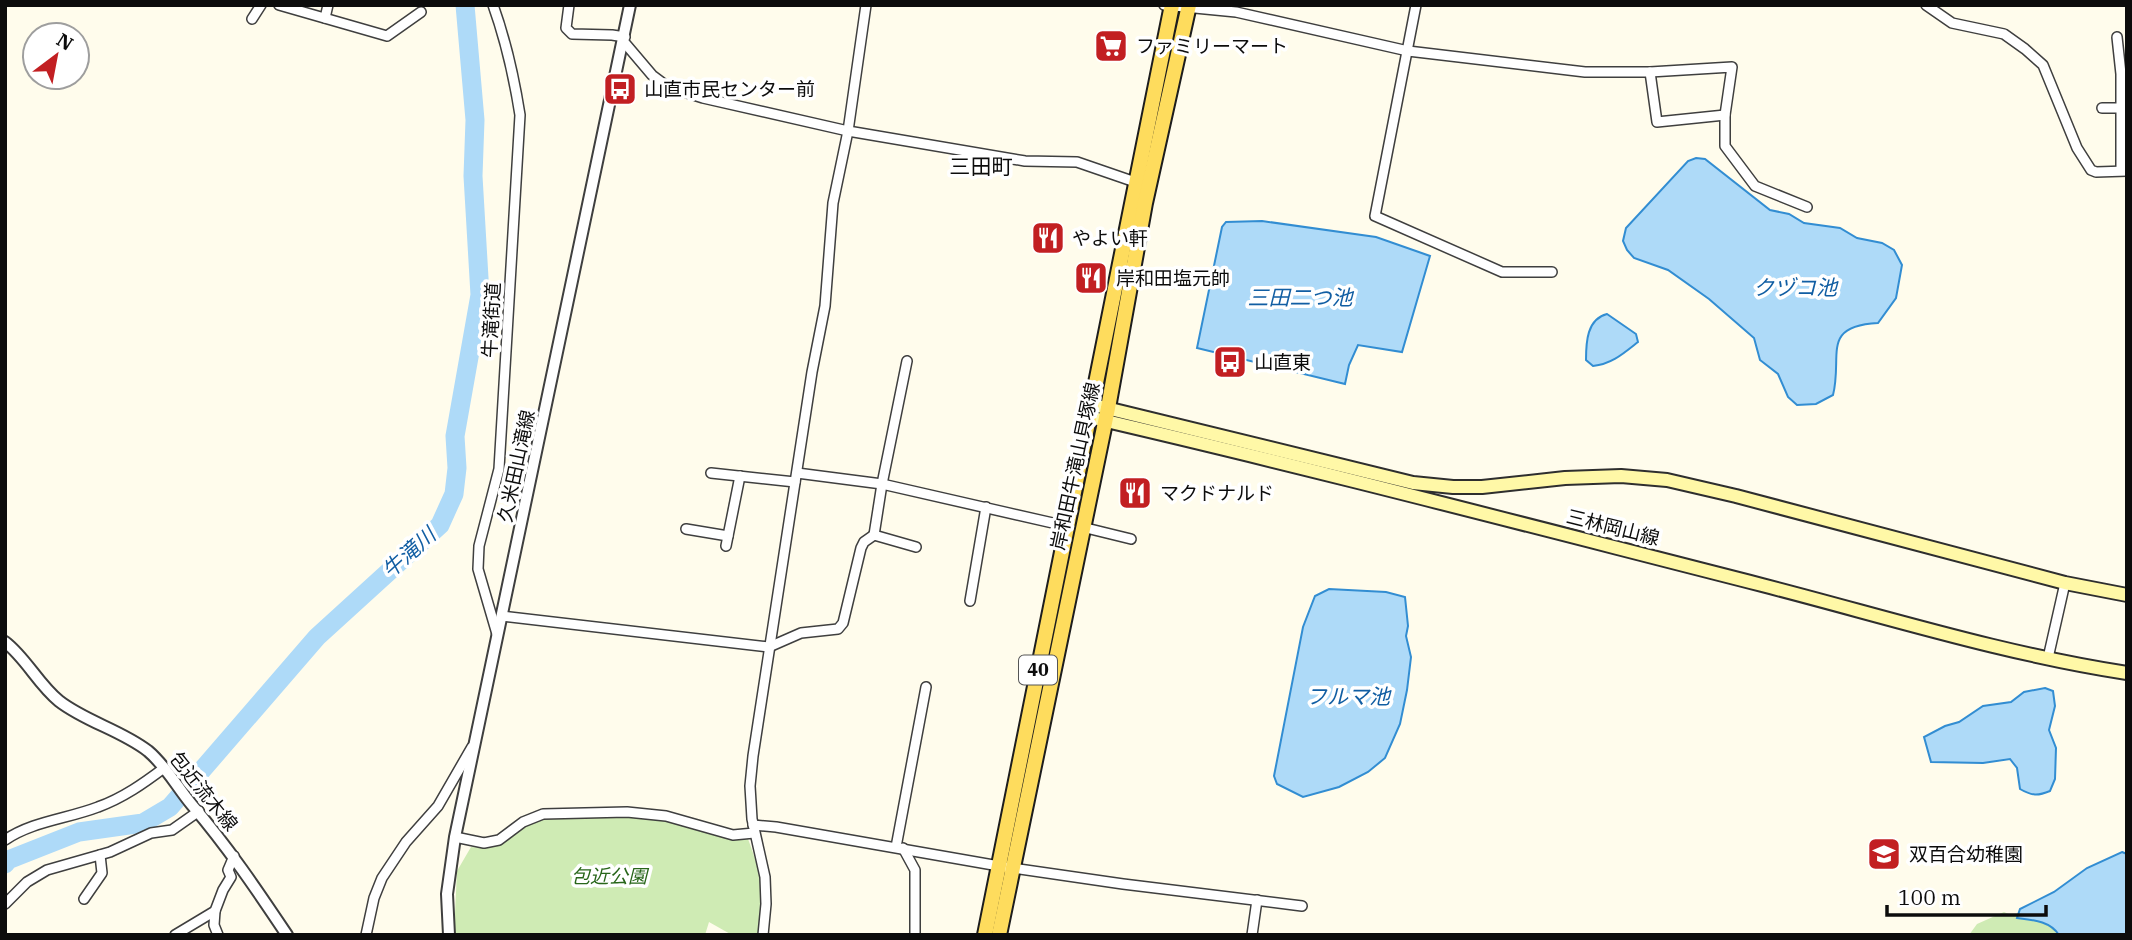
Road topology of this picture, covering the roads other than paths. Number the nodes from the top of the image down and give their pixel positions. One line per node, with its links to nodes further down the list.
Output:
1 (261, 5): 14 (street)
2 (279, 5): 13 (street)
3 (328, 5): 13 (street)
4 (493, 5): 47 (street, 牛滝街道)
5 (569, 5): 16 (street)
6 (630, 5): 16 (street, 久米田山滝線)
7 (866, 5): 23 (street)
8 (1416, 5): 17 (street)
9 (1926, 5): 24 (street)
10 (1169, 6): 11 (street); 25 (main road, 岸和田牛滝山貝塚線 / 40)
11 (1189, 6): 17 (street); 29 (main road, 岸和田牛滝山貝塚線 / 40)
12 (421, 12): 13 (street)
13 (325, 18)
14 (252, 19)
15 (2117, 37): 18 (street)
16 (624, 40): 23 (street); 46 (street, 久米田山滝線)
17 (1408, 51): 19 (street); 27 (street)
18 (2123, 55): 21 (street)
19 (1650, 72): 22 (street); 22 (street)
20 (2102, 108): 21 (street)
21 (2121, 108): 24 (street)
22 (1725, 116): 26 (street)
23 (848, 131): 25 (street); 32 (street)
24 (2124, 170)
25 (1138, 183): 29 (main road, 岸和田牛滝山貝塚線 / 40)
26 (1807, 207)
27 (1552, 272)
28 (907, 361): 33 (street)
29 (1098, 413): 35 (main road, 岸和田牛滝山貝塚線 / 40); 36 (main road, 岸和田牛滝山貝塚線 / 40); 43 (main road, 三林岡山線); 50 (main road, 三林岡山線)
30 (711, 473): 31 (street)
31 (740, 476): 32 (street); 39 (street)
32 (796, 478): 33 (street); 49 (street)
33 (882, 484): 34 (street); 38 (street)
34 (986, 507): 35 (street); 45 (street)
35 (1066, 526): 62 (main road, 岸和田牛滝山貝塚線 / 40)
36 (1082, 527): 40 (street); 62 (main road, 岸和田牛滝山貝塚線 / 40)
37 (686, 529): 39 (street)
38 (874, 535): 42 (street); 49 (street)
39 (728, 536): 41 (street)
40 (1131, 539)
41 (726, 546)
42 (916, 547)
43 (2065, 583): 44 (main road, 三林岡山線); 50 (street)
44 (2127, 595)
45 (970, 601)
46 (502, 616): 47 (street, 久米田山滝線); 49 (street)
47 (498, 636): 53 (street, 久米田山滝線)
48 (5, 642): 54 (street, 包近流木線)
49 (769, 647): 56 (street)
50 (2048, 658): 51 (main road, 三林岡山線)
51 (2127, 673)
52 (926, 687): 59 (street)
53 (475, 742): 57 (street, 久米田山滝線); 71 (street)
54 (164, 768): 55 (street, 包近流木線); 58 (street)
55 (196, 808): 60 (street); 61 (street, 包近流木線)
56 (753, 829): 57 (street); 59 (street); 73 (street)
57 (455, 837): 72 (street, 久米田山滝線)
58 (5, 840)
59 (899, 848): 62 (street); 74 (street)
60 (100, 855): 63 (street); 65 (street)
61 (234, 856): 67 (street); 70 (street, 包近流木線)
62 (1006, 866): 64 (street); 75 (main road, 岸和田牛滝山貝塚線 / 40); 76 (main road, 岸和田牛滝山貝塚線 / 40)
63 (83, 899)
64 (1257, 900): 66 (street); 77 (street)
65 (5, 904)
66 (1303, 906)
67 (215, 911): 68 (street); 69 (street)
68 (175, 935)
69 (218, 935)
70 (287, 935)
71 (366, 935)
72 (449, 935)
73 (763, 935)
74 (915, 935)
75 (985, 935)
76 (999, 935)
77 (1252, 935)

